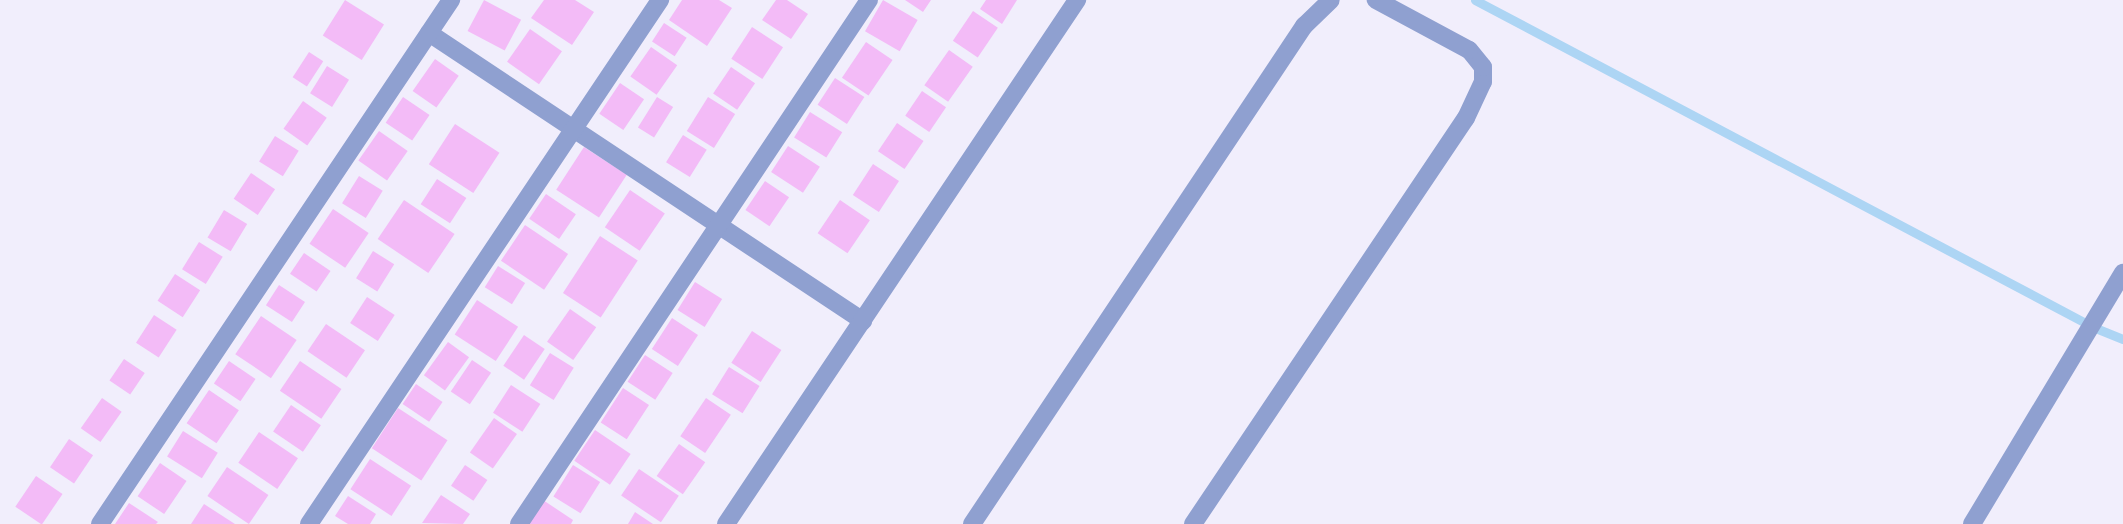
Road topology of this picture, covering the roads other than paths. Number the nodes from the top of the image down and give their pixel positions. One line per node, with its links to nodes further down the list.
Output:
1 (451, 0): 7 (street)
2 (660, 0): 8 (street)
3 (869, 0): 9 (street)
4 (1077, 0): 11 (street)
5 (1331, 0): 16 (street)
6 (1376, 0): 17 (street)
7 (429, 33): 8 (street); 12 (street)
8 (575, 127): 9 (street); 13 (street)
9 (719, 224): 11 (street); 14 (street)
10 (2123, 273): 18 (street)
11 (863, 321): 15 (street)
12 (100, 524)
13 (309, 524)
14 (519, 524)
15 (726, 524)
16 (972, 524)
17 (1193, 524)
18 (1972, 524)

